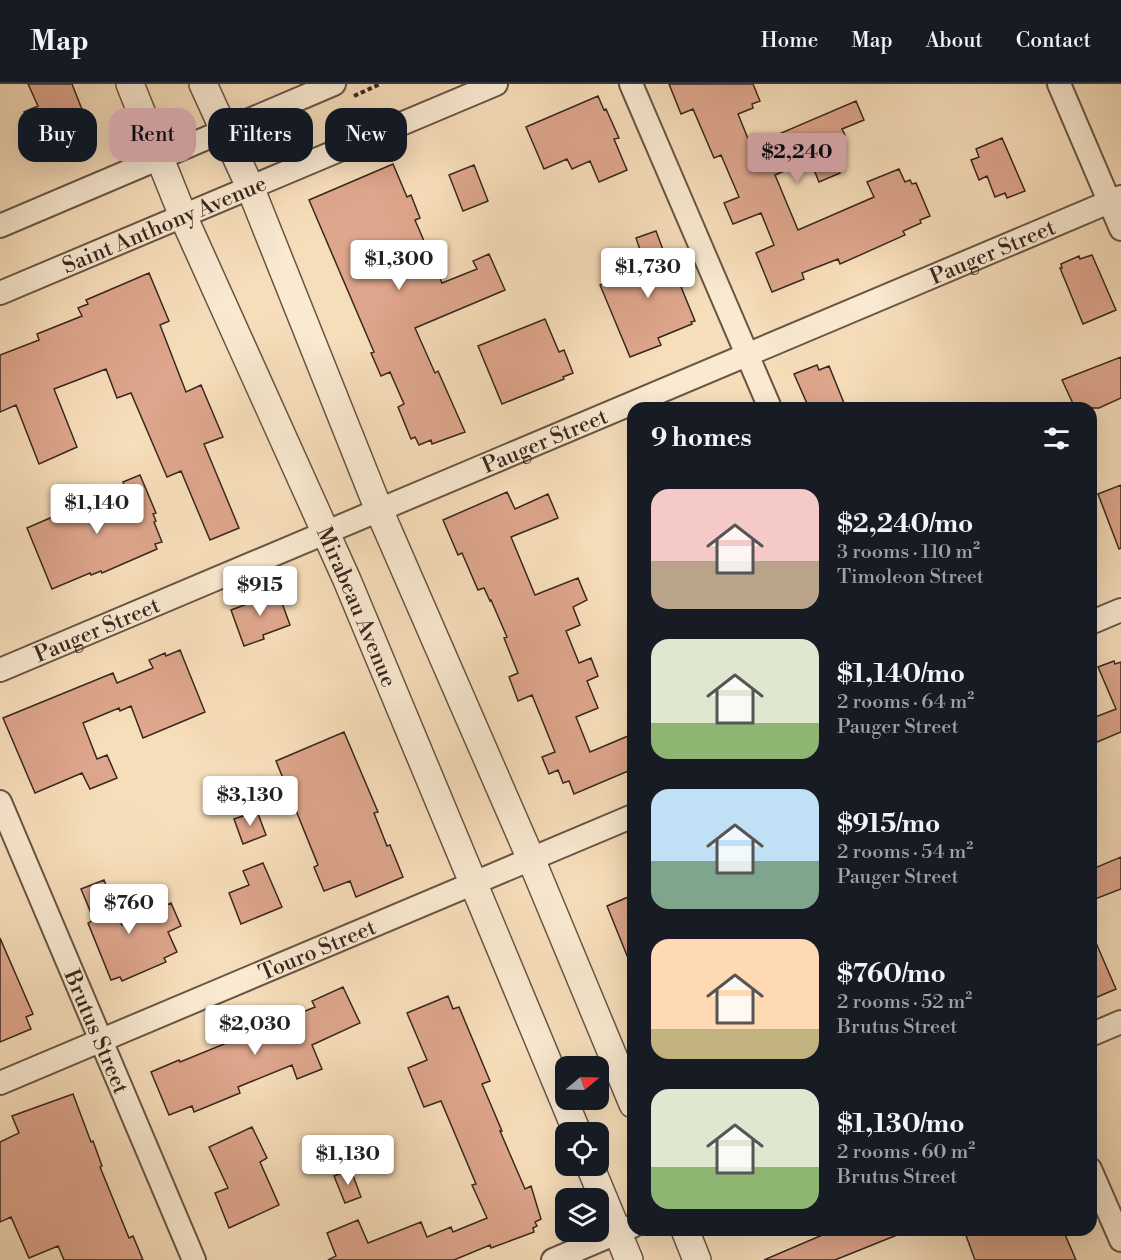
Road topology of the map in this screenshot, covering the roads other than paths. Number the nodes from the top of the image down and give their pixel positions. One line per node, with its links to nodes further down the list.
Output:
1 (130, 84): 7 (street, Mirabeau Avenue)
2 (202, 84): 8 (street)
3 (334, 84): 9 (street)
4 (496, 84): 13 (street, Saint Anthony Avenue)
5 (632, 84): 19 (street)
6 (1059, 84): 14 (street)
7 (139, 108)
8 (214, 108)
9 (276, 108)
10 (150, 162): 16 (street)
11 (161, 162): 15 (street, Mirabeau Avenue)
12 (239, 162): 13 (street)
13 (250, 188): 15 (street, Saint Anthony Avenue); 23 (street)
14 (1115, 200): 17 (street); 19 (street, Pauger Street)
15 (183, 216): 18 (street, Saint Anthony Avenue); 24 (street, Mirabeau Avenue)
16 (0, 226)
17 (1121, 229)
18 (0, 293)
19 (748, 355): 20 (street, Pauger Street); 21 (street)
20 (636, 402)
21 (768, 402)
22 (627, 406): 23 (street, Pauger Street)
23 (379, 510): 24 (street, Pauger Street); 30 (street)
24 (326, 532): 27 (street, Pauger Street); 31 (street, Mirabeau Avenue)
25 (1121, 610): 26 (street)
26 (1097, 620)
27 (0, 670)
28 (0, 802): 34 (street, Brutus Street)
29 (627, 819): 30 (street, Touro Street)
30 (531, 859): 31 (street, Touro Street); 36 (street)
31 (474, 883): 34 (street, Touro Street); 37 (street, Mirabeau Avenue)
32 (1121, 1022): 33 (street)
33 (1097, 1032)
34 (101, 1041): 35 (street, Touro Street); 43 (street, Brutus Street)
35 (0, 1083)
36 (627, 1090)
37 (573, 1122)
38 (596, 1176): 40 (street)
39 (1097, 1185): 42 (street)
40 (625, 1229): 44 (street); 45 (street)
41 (687, 1236): 46 (street)
42 (1121, 1240)
43 (194, 1260)
44 (553, 1260)
45 (629, 1260)
46 (697, 1260)

